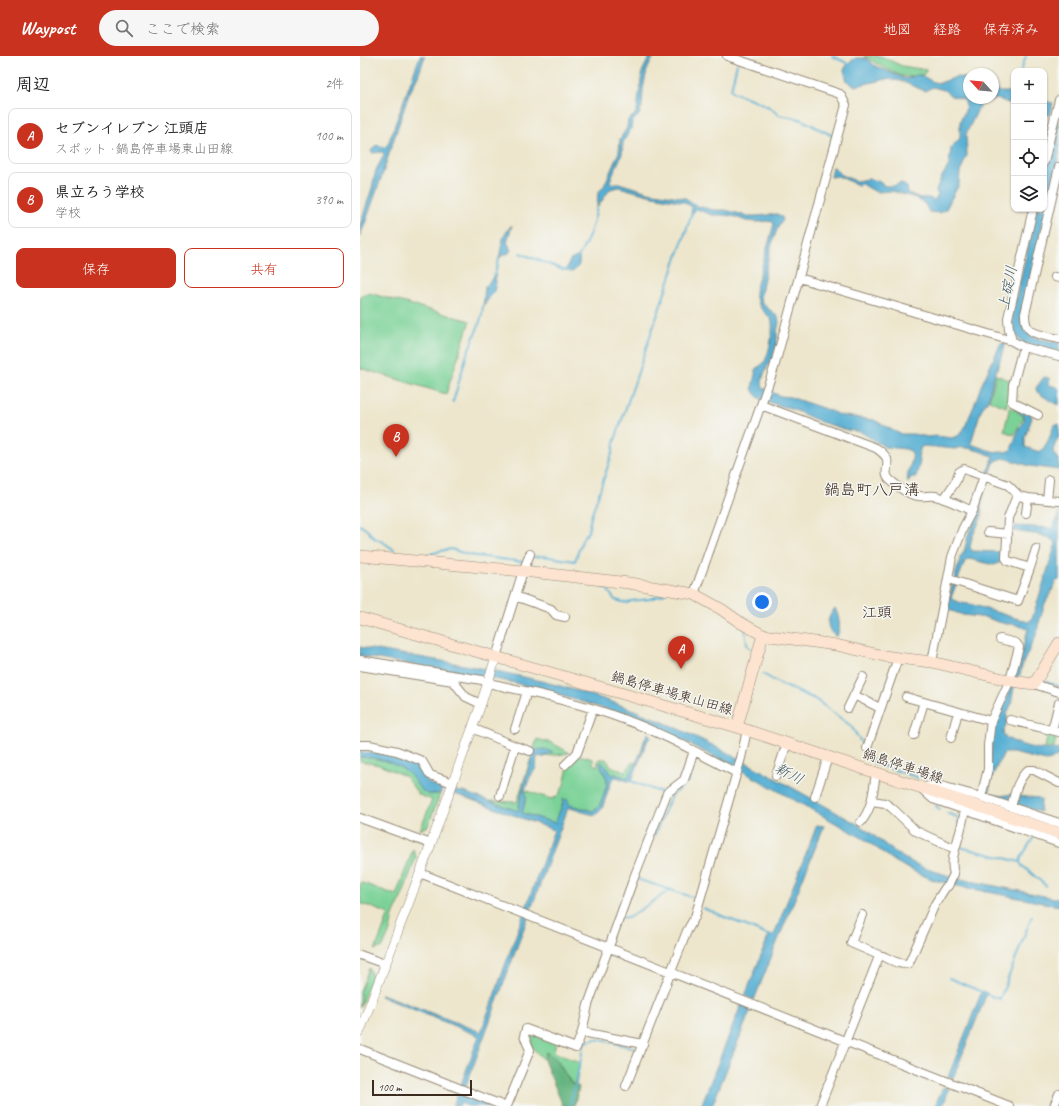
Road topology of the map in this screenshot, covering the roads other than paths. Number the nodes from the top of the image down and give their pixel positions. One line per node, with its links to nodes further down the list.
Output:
1 (727, 56): 6 (street)
2 (1059, 100): 3 (street)
3 (1047, 150)
4 (1059, 167): 7 (street)
5 (1032, 212): 8 (street)
6 (799, 278): 8 (street); 11 (street)
7 (1059, 339)
8 (1012, 341): 9 (street)
9 (1024, 347): 10 (street); 12 (street)
10 (1059, 356)
11 (762, 403): 17 (street); 29 (street)
12 (1038, 415)
13 (987, 477): 15 (street); 17 (street); 20 (street)
14 (1049, 480): 18 (street)
15 (1018, 495): 16 (street); 23 (street)
16 (1028, 498): 18 (street); 21 (street)
17 (944, 499): 20 (street)
18 (1047, 500): 19 (street)
19 (1059, 501)
20 (972, 511): 28 (street)
21 (1026, 513)
22 (988, 532): 23 (street)
23 (1008, 534): 27 (street)
24 (1036, 549): 27 (street)
25 (360, 556): 26 (main road)
26 (527, 562): 29 (main road); 30 (street)
27 (1030, 568): 28 (street)
28 (950, 579): 39 (street)
29 (694, 594): 33 (main road)
30 (515, 596): 31 (street); 36 (street)
31 (565, 617)
32 (360, 618): 36 (main road, 鍋島停車場東山田線)
33 (763, 635): 37 (main road); 60 (main road, 鍋島停車場東山田線)
34 (1000, 639): 43 (street)
35 (1059, 643): 44 (main road)
36 (496, 657): 42 (street); 60 (main road, 鍋島停車場東山田線)
37 (898, 658): 39 (main road); 53 (street)
38 (360, 660): 42 (street)
39 (932, 662): 43 (main road)
40 (360, 666): 51 (street)
41 (863, 677): 47 (street)
42 (488, 681): 45 (street); 51 (street)
43 (1013, 681): 44 (main road); 57 (street)
44 (1034, 684): 46 (street)
45 (527, 692): 54 (street); 59 (street)
46 (1059, 692)
47 (854, 695): 52 (street); 53 (street)
48 (906, 696): 49 (street)
49 (924, 702): 55 (street); 62 (street)
50 (1059, 703): 61 (street)
51 (481, 704): 58 (street)
52 (848, 708)
53 (880, 708): 67 (street)
54 (593, 709): 69 (street); 71 (street)
55 (958, 712): 57 (street); 63 (street)
56 (1010, 720): 61 (street)
57 (991, 721): 79 (street)
58 (472, 728): 66 (street); 75 (street)
59 (515, 729)
60 (742, 729): 64 (main road, 鍋島停車場線); 72 (street)
61 (1056, 731)
62 (914, 735)
63 (951, 738)
64 (787, 744): 70 (main road, 鍋島停車場線); 74 (street)
65 (360, 745): 75 (street)
66 (515, 746): 68 (street); 78 (street)
67 (866, 748)
68 (530, 751)
69 (694, 751): 72 (street); 93 (street)
70 (828, 757): 73 (main road, 鍋島停車場線); 80 (street)
71 (565, 765)
72 (737, 772): 97 (street)
73 (876, 773): 77 (main road, 鍋島停車場線); 81 (street)
74 (776, 776)
75 (453, 783): 89 (street)
76 (1059, 783): 83 (street)
77 (920, 787): 79 (street); 82 (main road, 鍋島停車場線)
78 (500, 796)
79 (981, 796): 83 (street)
80 (815, 797)
81 (872, 801): 85 (street); 90 (street)
82 (963, 805): 87 (main road, 鍋島停車場線); 88 (street); 90 (street)
83 (1011, 806): 86 (street)
84 (360, 818): 89 (street)
85 (861, 822)
86 (1059, 823)
87 (1059, 833)
88 (1059, 843)
89 (431, 844): 91 (street)
90 (955, 849): 95 (street)
91 (420, 873): 93 (street); 96 (street)
92 (862, 915): 95 (street)
93 (608, 947): 97 (street); 100 (street)
94 (360, 955): 96 (street)
95 (881, 956): 101 (street)
96 (385, 964): 98 (street)
97 (671, 973): 101 (street); 102 (street)
98 (362, 1018): 99 (street)
99 (360, 1031)
100 (582, 1032): 102 (street); 107 (street)
101 (846, 1041): 108 (street); 109 (street)
102 (643, 1044): 104 (street)
103 (360, 1048): 106 (street)
104 (626, 1086)
105 (1059, 1094): 110 (street)
106 (504, 1106)
107 (507, 1106)
108 (820, 1106)
109 (1009, 1106)
110 (1054, 1106)

